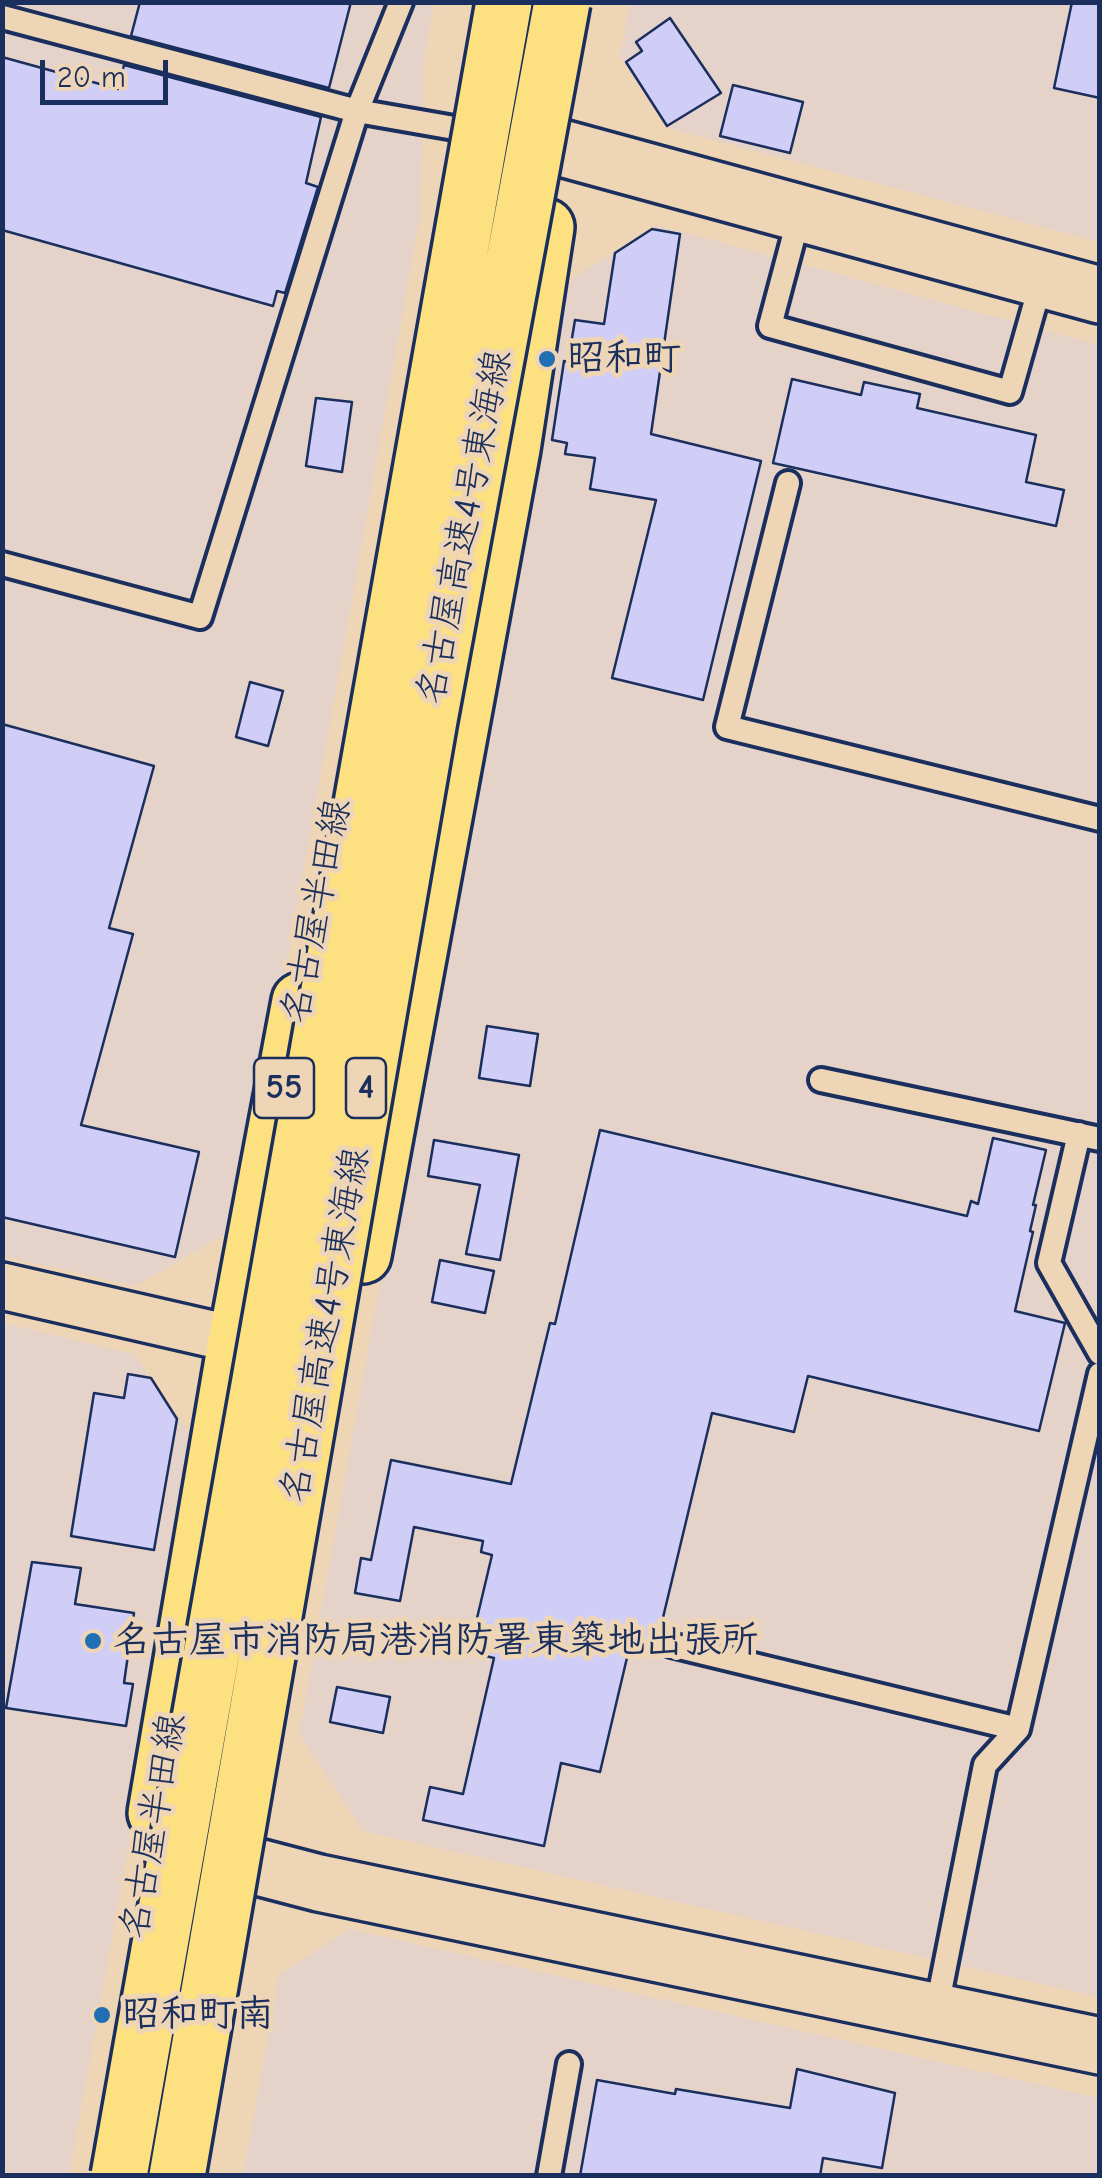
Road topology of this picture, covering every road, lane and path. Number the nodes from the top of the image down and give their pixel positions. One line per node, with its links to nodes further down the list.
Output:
1 (400, 2): 7 (lane)
2 (486, 2): 8 (main road, 名古屋半田線 / 55)
3 (504, 2): 30 (main road, 名古屋高速4号東海線 / 4, bridge)
4 (562, 2): 31 (main road, 名古屋高速4号東海線 / 4, bridge)
5 (584, 2): 9 (main road)
6 (2, 17): 7 (lane)
7 (357, 112): 8 (lane); 14 (lane)
8 (463, 129): 9 (lane); 19 (main road, 名古屋半田線 / 55)
9 (558, 147): 10 (street); 21 (main road)
10 (800, 213): 11 (street); 11 (lane)
11 (1042, 280): 12 (street)
12 (1100, 295)
13 (788, 483): 15 (lane)
14 (2, 564)
15 (1100, 818)
16 (821, 1080): 17 (lane)
17 (1089, 1136): 20 (lane)
18 (2, 1286): 19 (street)
19 (236, 1342): 21 (street); 29 (main road, 名古屋半田線 / 55)
20 (1100, 1353)
21 (344, 1360): 25 (main road)
22 (1100, 1374): 24 (lane)
23 (671, 1645): 24 (lane)
24 (1018, 1729): 26 (lane)
25 (254, 1866): 26 (street); 32 (main road)
26 (936, 2012): 27 (street)
27 (1100, 2046)
28 (569, 2064): 33 (lane)
29 (94, 2176)
30 (119, 2176)
31 (177, 2176)
32 (199, 2176)
33 (550, 2176)

